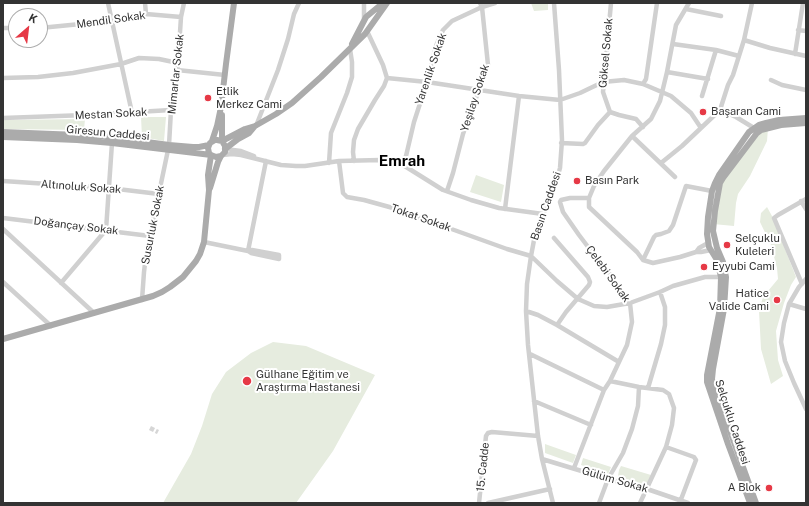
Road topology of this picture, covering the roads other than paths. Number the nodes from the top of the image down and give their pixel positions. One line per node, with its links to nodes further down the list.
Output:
1 (108, 3): 23 (street)
2 (145, 3): 19 (street)
3 (184, 3): 22 (street, Mimarlar Sokak)
4 (234, 3): 41 (main road)
5 (299, 3): 63 (street)
6 (365, 3): 20 (street); 25 (street)
7 (383, 3): 20 (main road)
8 (387, 3): 24 (main road)
9 (495, 3): 16 (street, Yarenlik Sokak)
10 (554, 3): 54 (street, Basın Caddesi)
11 (611, 3): 47 (street, Göksel Sokak)
12 (657, 3): 48 (street)
13 (689, 3): 17 (street)
14 (752, 3): 30 (street)
15 (802, 3): 18 (street)
16 (481, 5): 46 (street, Yarenlik Sokak); 49 (street, Yeşilay Sokak)
17 (686, 9): 21 (street); 31 (street)
18 (804, 10): 27 (street)
19 (146, 14): 22 (street, Mendil Sokak); 23 (street, Mendil Sokak)
20 (369, 14): 24 (main road); 25 (main road)
21 (721, 16)
22 (182, 18): 37 (street, Mimarlar Sokak)
23 (111, 20): 26 (street, Mendil Sokak); 38 (street)
24 (374, 20): 28 (main road)
25 (362, 23): 28 (main road); 32 (main road)
26 (48, 27)
27 (798, 30): 29 (street); 34 (street)
28 (367, 31): 32 (main road); 43 (street)
29 (806, 31)
30 (744, 40): 34 (street); 35 (street)
31 (673, 44): 33 (street); 40 (street)
32 (350, 49): 63 (main road); 80 (street)
33 (716, 50): 35 (street); 44 (street)
34 (794, 54): 36 (street)
35 (739, 56): 57 (street)
36 (806, 56)
37 (178, 63): 38 (street); 39 (street, Mimarlar Sokak)
38 (121, 64): 42 (street); 59 (street)
39 (177, 70): 41 (street); 56 (street, Mimarlar Sokak)
40 (667, 72): 44 (street); 51 (street)
41 (225, 75): 55 (main road)
42 (3, 78)
43 (387, 78): 46 (street); 79 (street)
44 (708, 80): 53 (street)
45 (772, 80): 50 (street)
46 (427, 82): 49 (street); 82 (street, Yarenlik Sokak)
47 (603, 82): 48 (street); 54 (street); 58 (street, Göksel Sokak)
48 (643, 84): 51 (street)
49 (479, 90): 52 (street); 87 (street, Yeşilay Sokak)
50 (806, 90)
51 (662, 93): 64 (street); 65 (street)
52 (519, 96): 54 (street); 92 (street)
53 (702, 96)
54 (560, 100): 73 (street, Basın Caddesi)
55 (221, 107): 70 (main road); 72 (main road)
56 (171, 110): 59 (street, Mestan Sokak); 74 (street, Mimarlar Sokak)
57 (720, 110): 65 (street); 66 (street)
58 (610, 112): 64 (street); 73 (street)
59 (132, 113): 60 (street, Mestan Sokak)
60 (3, 118)
61 (806, 118): 66 (main road)
62 (806, 123): 147 (main road, Selçuklu Caddesi)
63 (255, 126): 70 (main road); 75 (main road)
64 (643, 127): 68 (street)
65 (701, 128): 81 (street)
66 (754, 128): 88 (main road, Selçuklu Caddesi)
67 (3, 132): 74 (main road, Giresun Caddesi)
68 (632, 136): 81 (street); 90 (street)
69 (3, 137): 71 (main road, Giresun Caddesi)
70 (222, 142): 72 (main road); 75 (main road)
71 (112, 143): 74 (main road, Giresun Caddesi); 85 (street)
72 (210, 143): 74 (main road, Giresun Caddesi); 76 (main road)
73 (561, 143): 94 (street, Basın Caddesi)
74 (168, 147): 76 (main road, Giresun Caddesi); 89 (street, Susurluk Sokak)
75 (223, 153): 76 (main road); 77 (street); 86 (main road)
76 (211, 155): 86 (main road)
77 (266, 161): 80 (street); 103 (street)
78 (339, 161): 79 (street); 80 (street); 105 (street, Tokat Sokak)
79 (354, 161): 82 (street)
80 (328, 163)
81 (661, 163): 83 (street)
82 (403, 165): 87 (street)
83 (675, 177)
84 (3, 181): 85 (street, Altınoluk Sokak)
85 (109, 188): 89 (street, Altınoluk Sokak); 97 (street)
86 (209, 190): 100 (main road)
87 (447, 191): 92 (street)
88 (712, 191): 101 (main road, Selçuklu Caddesi); 106 (street)
89 (160, 194): 98 (street, Susurluk Sokak)
90 (589, 198): 106 (street); 115 (street, Çelebi Sokak)
91 (804, 200): 93 (street); 111 (street)
92 (505, 209): 94 (street)
93 (806, 209)
94 (543, 214): 105 (street, Basın Caddesi)
95 (3, 218): 97 (street, Doğançay Sokak)
96 (3, 229): 110 (street)
97 (106, 230): 98 (street, Doğançay Sokak); 110 (street)
98 (150, 236): 114 (street, Susurluk Sokak)
99 (554, 238): 113 (street)
100 (204, 242): 103 (street); 114 (main road)
101 (708, 243): 102 (main road, Selçuklu Caddesi); 104 (street)
102 (711, 250): 104 (street); 107 (main road, Selçuklu Caddesi)
103 (248, 251): 103 (street)
104 (696, 252): 106 (street)
105 (531, 256): 113 (street); 118 (street, Basın Caddesi)
106 (643, 260)
107 (721, 277): 112 (street); 140 (main road, Selçuklu Caddesi)
108 (806, 279): 111 (street)
109 (3, 282): 121 (street)
110 (61, 282): 119 (street)
111 (802, 284): 116 (street)
112 (660, 292): 115 (street); 127 (street)
113 (578, 298): 115 (street); 120 (street)
114 (142, 300): 119 (main road)
115 (630, 303): 124 (street, Çelebi Sokak)
116 (789, 304): 117 (street); 130 (street)
117 (806, 309)
118 (526, 311): 120 (street); 123 (street, Basın Caddesi)
119 (94, 313): 121 (main road)
120 (557, 324): 124 (street)
121 (51, 326): 122 (main road)
122 (4, 338)
123 (530, 354): 128 (street); 129 (street, Basın Caddesi)
124 (619, 362): 125 (street, Çelebi Sokak)
125 (610, 381): 126 (street); 128 (street, Çelebi Sokak)
126 (639, 387): 127 (street); 136 (street)
127 (648, 388): 133 (street)
128 (604, 390): 131 (street, Çelebi Sokak)
129 (534, 400): 131 (street); 132 (street, Basın Caddesi)
130 (806, 409)
131 (591, 425): 135 (street, Çelebi Sokak)
132 (538, 436): 134 (street, Basın Caddesi); 141 (street, 15. Cadde)
133 (666, 447): 138 (street); 139 (street)
134 (542, 459): 135 (street, Gülüm Sokak); 137 (street, Basın Caddesi)
135 (574, 468): 136 (street, Gülüm Sokak)
136 (608, 479): 138 (street, Gülüm Sokak); 144 (street)
137 (550, 489): 142 (street); 143 (street, Basın Caddesi)
138 (647, 489): 139 (street, Gülüm Sokak); 145 (street)
139 (681, 502): 146 (street, Gülüm Sokak)
140 (749, 502)
141 (479, 503)
142 (488, 503)
143 (553, 503)
144 (599, 503)
145 (640, 503)
146 (688, 503)
147 (756, 503)

